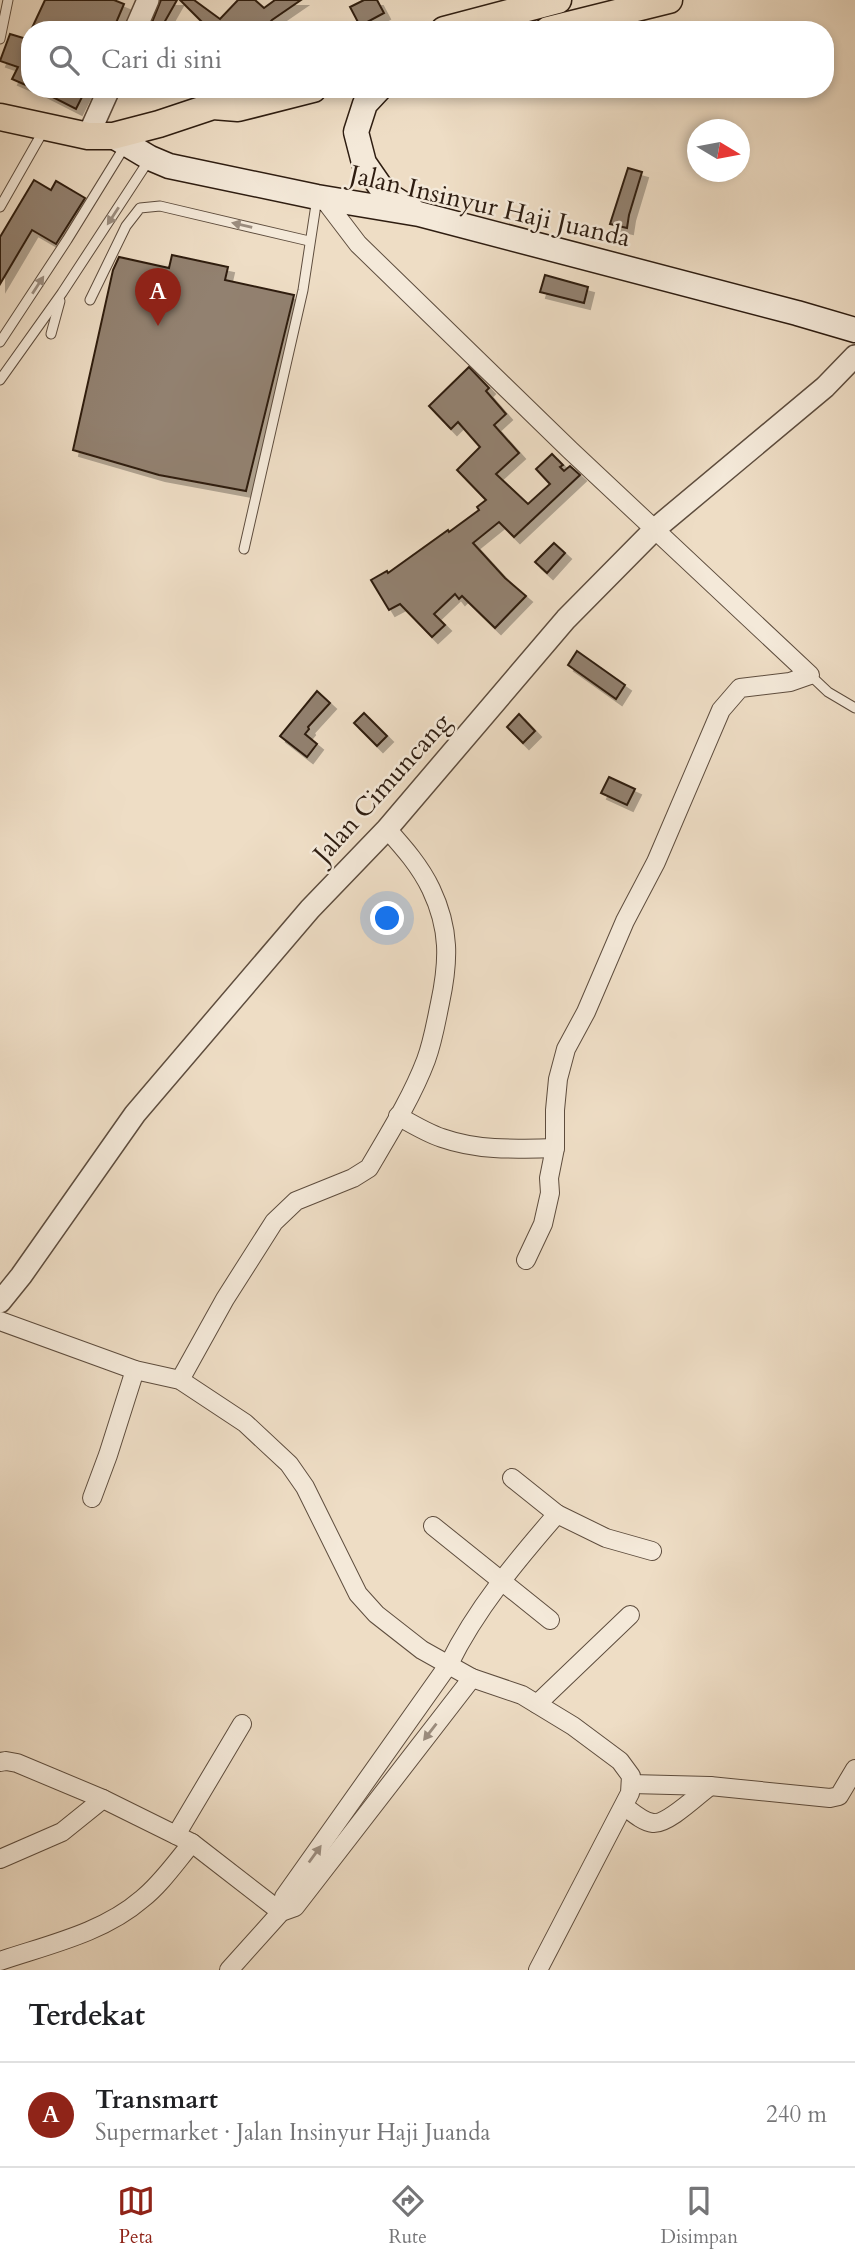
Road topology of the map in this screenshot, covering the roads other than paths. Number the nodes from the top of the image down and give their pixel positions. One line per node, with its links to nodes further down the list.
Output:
1 (8, 0): 9 (lane)
2 (148, 0): 6 (street)
3 (558, 0): 5 (main road)
4 (669, 0): 8 (main road)
5 (528, 3): 7 (main road)
6 (139, 21)
7 (472, 21)
8 (584, 21)
9 (0, 39)
10 (109, 98): 16 (street)
11 (222, 98): 12 (main road); 16 (main road)
12 (277, 98)
13 (371, 98): 20 (main road)
14 (2, 120): 15 (main road)
15 (46, 127): 16 (main road); 19 (lane)
16 (109, 139): 17 (main road, Jalan Insinyur Haji Juanda); 26 (lane, one-way to 16)
17 (150, 159): 18 (main road, Jalan Insinyur Haji Juanda); 22 (lane, one-way to 22)
18 (320, 197): 20 (main road, Jalan Insinyur Haji Juanda); 21 (lane); 29 (street)
19 (0, 206)
20 (419, 214): 24 (main road, Jalan Insinyur Haji Juanda)
21 (309, 241): 23 (lane, one-way to 23); 30 (lane)
22 (62, 293): 25 (lane); 28 (lane)
23 (90, 299)
24 (855, 331)
25 (51, 334)
26 (0, 342)
27 (855, 356): 29 (street, Jalan Cimuncang)
28 (0, 380)
29 (655, 529): 31 (street); 33 (street, Jalan Cimuncang)
30 (244, 549)
31 (810, 675): 32 (lane); 35 (street)
32 (855, 708)
33 (387, 829): 34 (street); 37 (street, Jalan Cimuncang)
34 (398, 1116): 35 (street); 40 (street)
35 (555, 1148): 36 (street)
36 (526, 1260)
37 (0, 1302)
38 (0, 1321): 39 (street)
39 (135, 1370): 40 (street); 42 (street)
40 (180, 1380): 49 (street)
41 (512, 1478): 43 (street)
42 (92, 1498)
43 (557, 1514): 45 (street); 46 (street)
44 (433, 1526): 46 (street)
45 (652, 1551)
46 (501, 1581): 48 (street); 49 (street)
47 (630, 1615): 51 (street)
48 (550, 1620)
49 (449, 1664): 50 (street); 53 (street)
50 (472, 1678): 51 (street); 56 (street, one-way to 56)
51 (537, 1704): 57 (street)
52 (242, 1724): 63 (street)
53 (383, 1758): 56 (street); 61 (street)
54 (0, 1762): 59 (street)
55 (855, 1769): 58 (street)
56 (400, 1772): 62 (street)
57 (631, 1784): 58 (street); 60 (street)
58 (710, 1786): 60 (street)
59 (103, 1799): 63 (street); 65 (street)
60 (624, 1806): 69 (street)
61 (337, 1822): 62 (street); 66 (street, one-way to 61)
62 (352, 1834): 66 (street)
63 (176, 1835): 64 (street)
64 (192, 1843): 66 (street); 67 (street)
65 (0, 1858)
66 (281, 1912): 68 (street)
67 (0, 1961)
68 (229, 1970)
69 (538, 1970)

